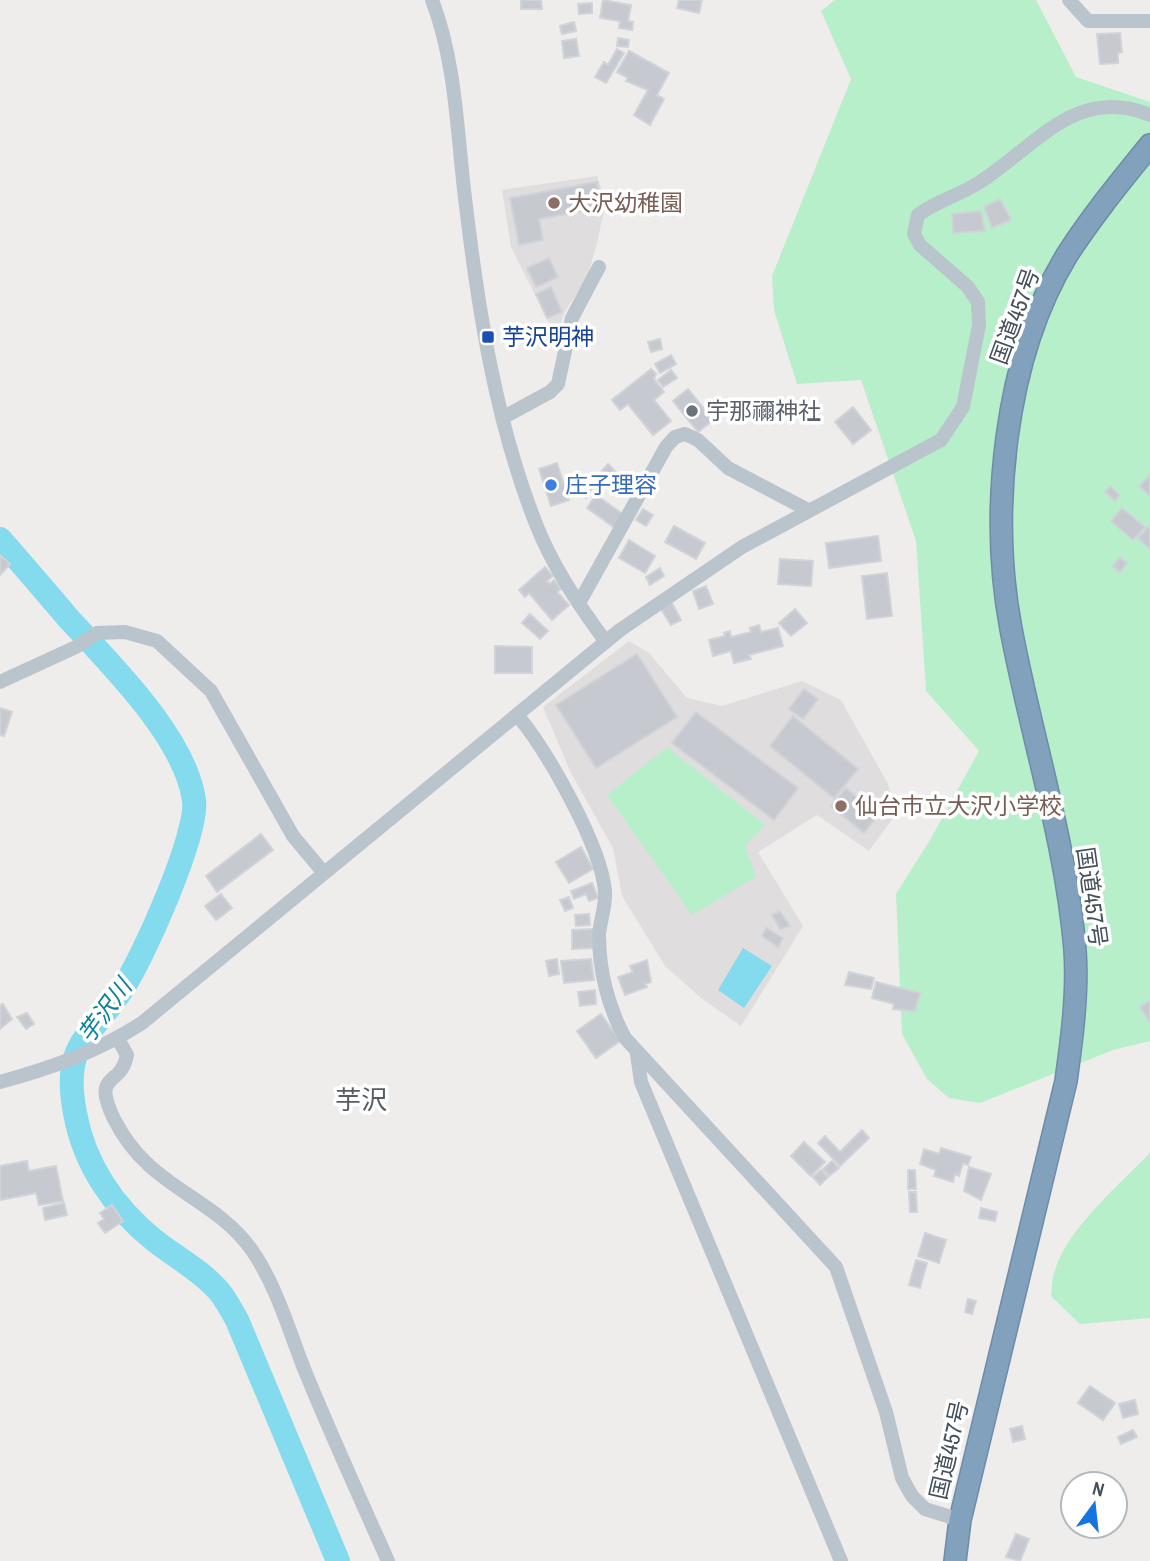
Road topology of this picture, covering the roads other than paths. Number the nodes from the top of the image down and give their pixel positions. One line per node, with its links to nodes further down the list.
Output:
1 (432, 0): 7 (street)
2 (1069, 0): 3 (street)
3 (1150, 21)
4 (1150, 115): 8 (street)
5 (1150, 145): 17 (highway, 国道457号)
6 (599, 267): 7 (street)
7 (504, 417): 9 (street)
8 (808, 510): 9 (street); 10 (street)
9 (579, 603): 10 (street)
10 (606, 642): 12 (street)
11 (0, 682): 13 (street)
12 (518, 716): 13 (street); 15 (street)
13 (323, 872): 14 (street)
14 (118, 1039): 16 (street); 18 (street)
15 (637, 1054): 17 (street); 19 (street)
16 (0, 1082)
17 (960, 1520): 20 (highway, 国道457号)
18 (388, 1561)
19 (841, 1561)
20 (955, 1561)

